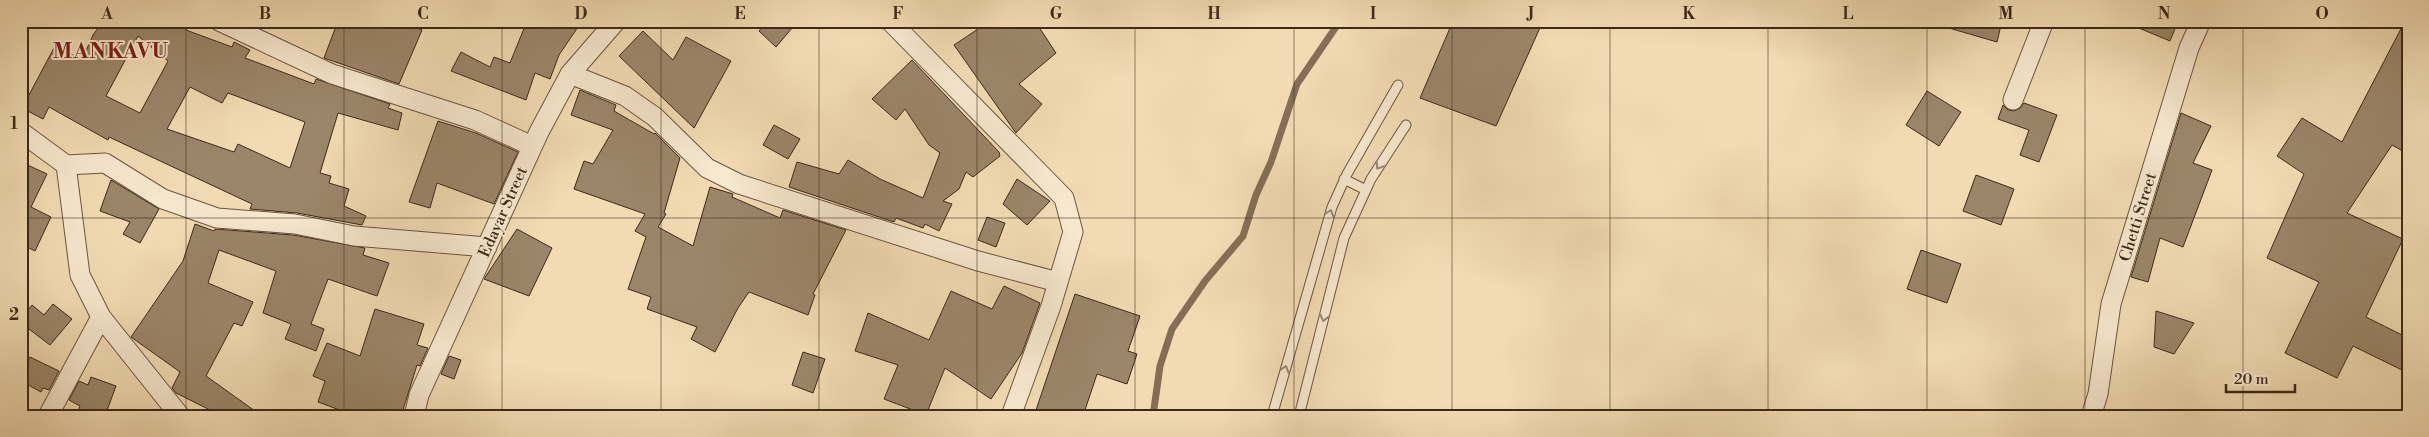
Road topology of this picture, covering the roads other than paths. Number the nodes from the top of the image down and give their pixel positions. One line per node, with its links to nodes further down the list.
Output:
1 (219, 21): 11 (street)
2 (616, 21): 6 (street, Edayar Street)
3 (890, 21): 16 (street)
4 (2044, 21): 8 (street)
5 (2200, 21): 24 (street, Chetti Street)
6 (570, 74): 11 (street, Edayar Street); 16 (street)
7 (1398, 85): 13 (lane)
8 (2013, 100)
9 (1406, 125): 14 (lane, one-way to 14)
10 (21, 132): 12 (street)
11 (532, 146): 15 (street, Edayar Street)
12 (66, 165): 15 (street); 17 (street)
13 (1344, 179): 14 (lane); 22 (lane, one-way to 13)
14 (1366, 190): 23 (lane, one-way to 23)
15 (487, 247): 20 (street, Edayar Street)
16 (1058, 282): 21 (street)
17 (101, 317): 18 (street); 19 (street)
18 (48, 416)
19 (180, 416)
20 (414, 416)
21 (1011, 416)
22 (1272, 416)
23 (1300, 416)
24 (2092, 416)

